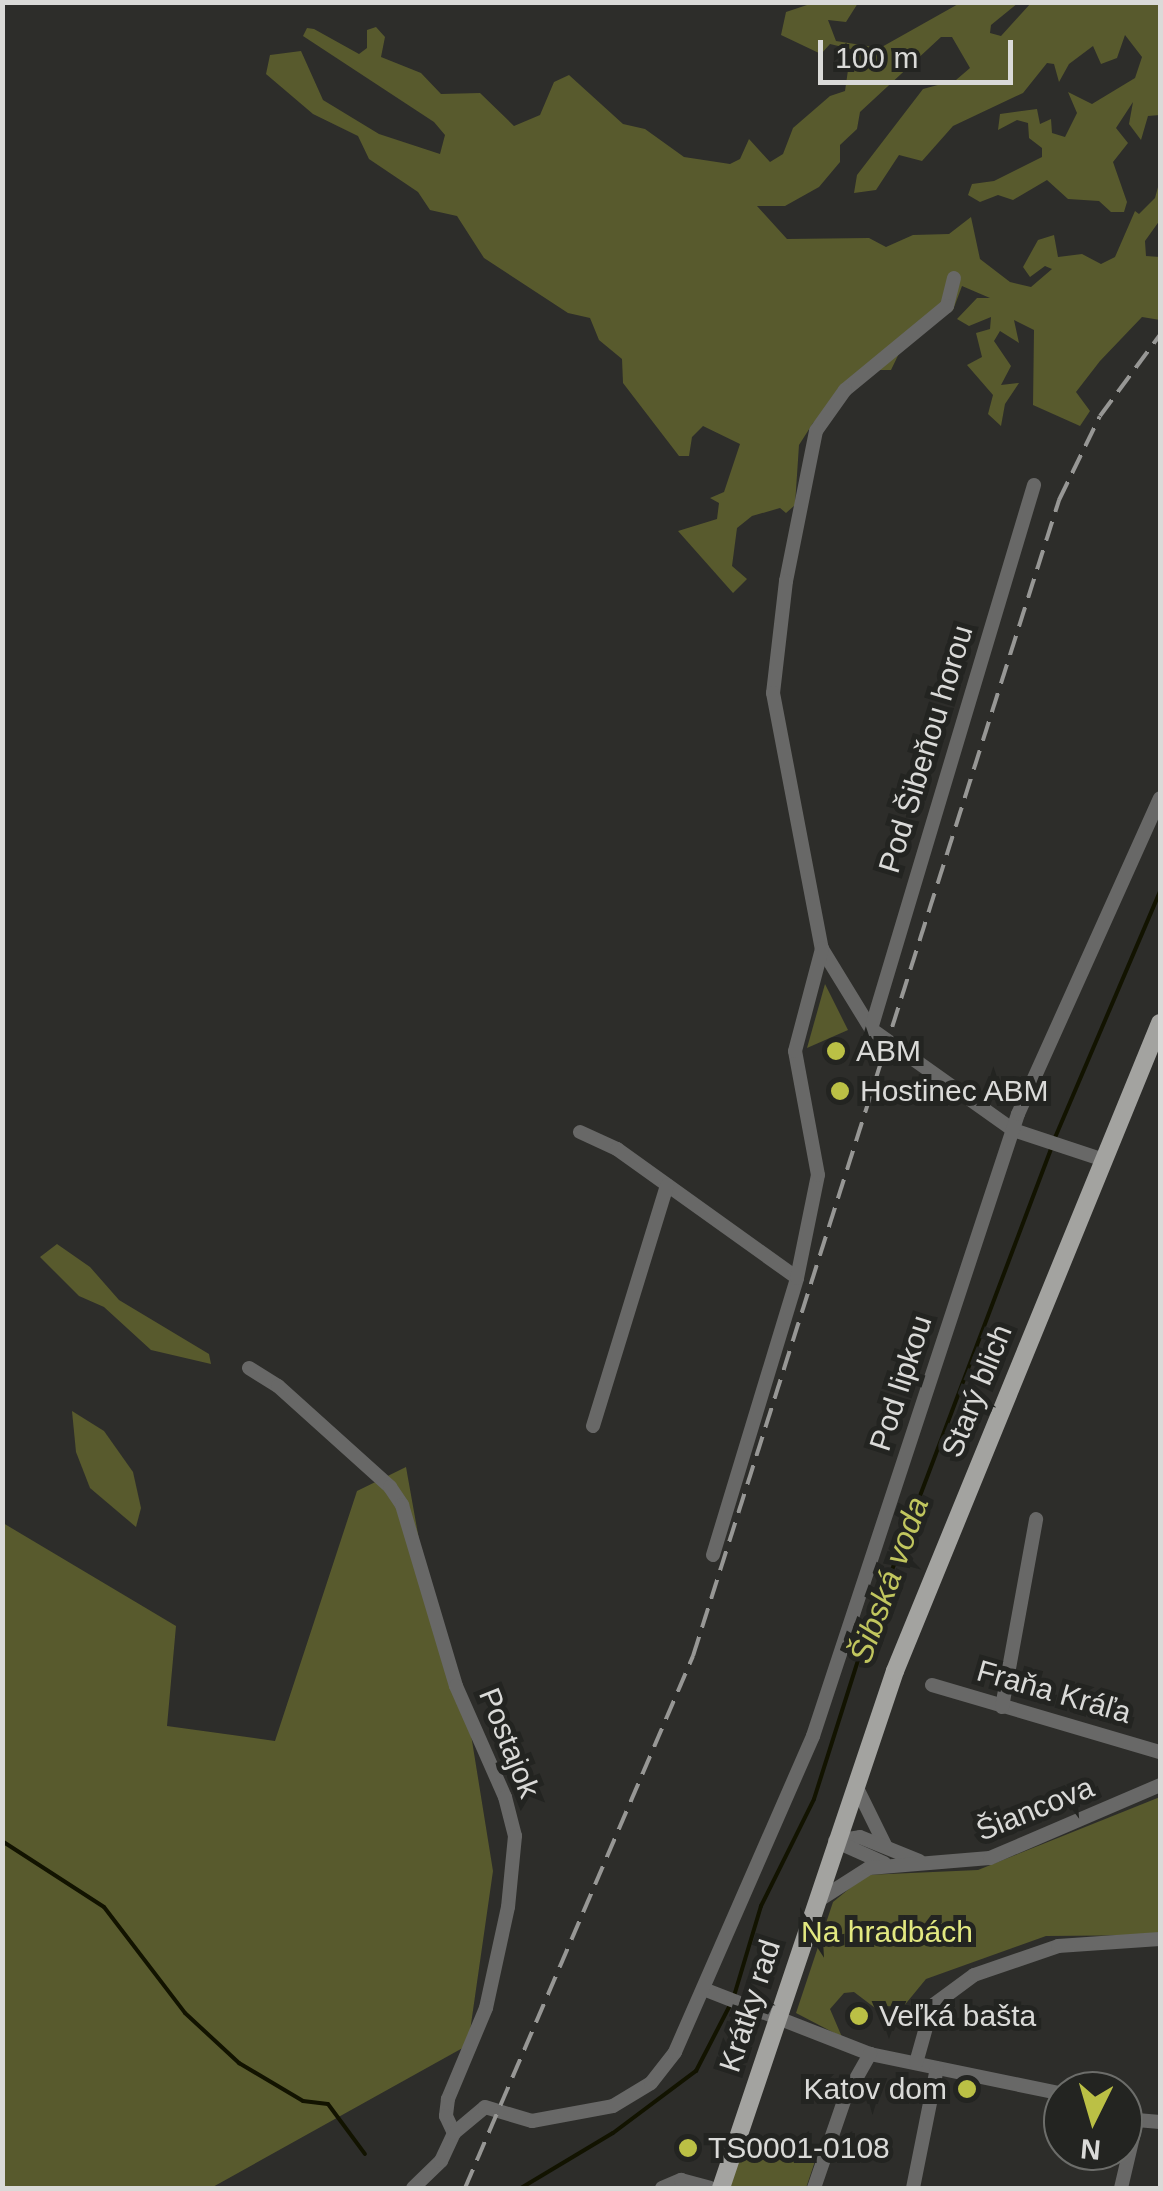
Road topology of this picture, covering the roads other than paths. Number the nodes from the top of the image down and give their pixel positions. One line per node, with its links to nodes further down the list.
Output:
1 (954, 278): 4 (street)
2 (1034, 485): 6 (street, Pod Šibeňou horou)
3 (1160, 798): 7 (street, Pod lipkou)
4 (822, 949): 6 (street); 11 (street)
5 (1160, 1023): 9 (main road, Starý blich)
6 (870, 1029): 7 (street)
7 (1013, 1130): 9 (street); 27 (street, Pod lipkou)
8 (580, 1132): 10 (street)
9 (1101, 1159): 20 (main road, Starý blich)
10 (667, 1186): 11 (street); 13 (street)
11 (797, 1278): 15 (street)
12 (249, 1368): 33 (street, Postajok)
13 (593, 1426)
14 (1036, 1519): 17 (street)
15 (713, 1556)
16 (932, 1685): 17 (street, Fraňa Kráľa)
17 (1002, 1707): 18 (street, Fraňa Kráľa)
18 (1160, 1752)
19 (1160, 1785): 23 (street, Šiancova)
20 (856, 1786): 21 (main road, Starý blich); 22 (street)
21 (835, 1841): 22 (street, Šiancova); 24 (street, Šiancova); 25 (main road, Krátky rad)
22 (890, 1849): 23 (street, Šiancova)
23 (925, 1863): 24 (street, Šiancova)
24 (893, 1866): 25 (street, Šiancova)
25 (810, 1907): 28 (main road, Krátky rad)
26 (1160, 1940): 30 (street)
27 (712, 1992): 28 (street); 33 (street, Pod lipkou)
28 (774, 2020): 29 (street); 37 (main road, Krátky rad)
29 (870, 2054): 30 (street); 38 (street)
30 (916, 2063): 31 (street)
31 (937, 2068): 32 (street); 39 (street)
32 (1043, 2090)
33 (454, 2133): 34 (street)
34 (413, 2188)
35 (662, 2188): 36 (street)
36 (710, 2188)
37 (721, 2188)
38 (814, 2188)
39 (914, 2188)

